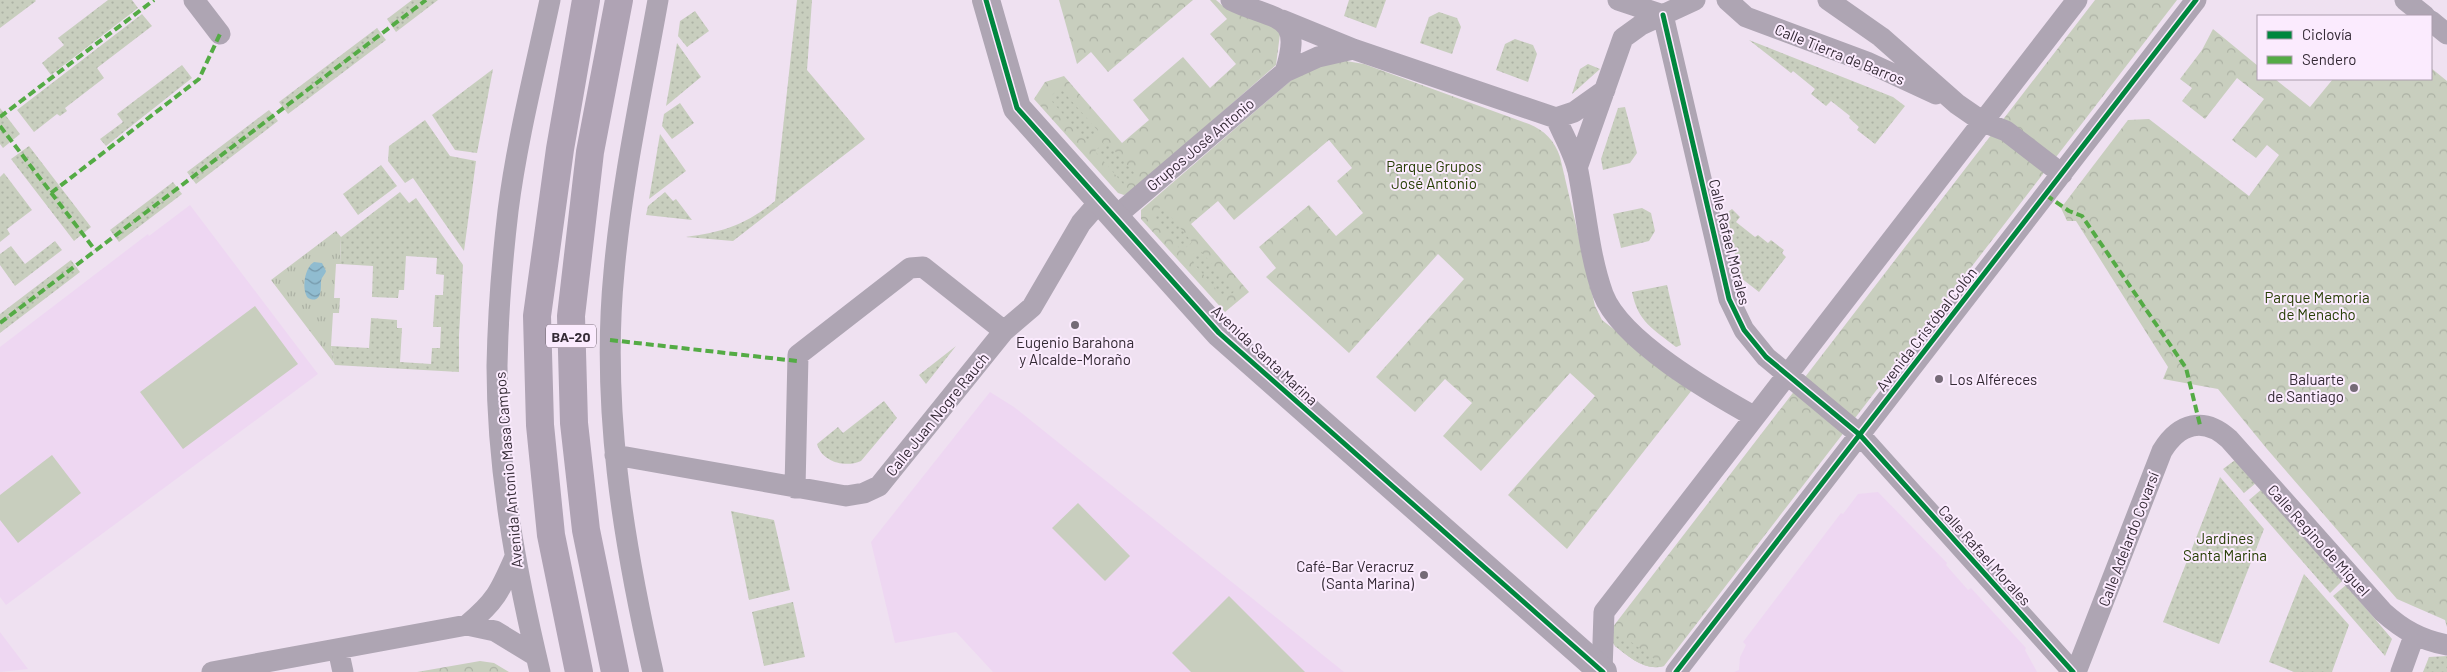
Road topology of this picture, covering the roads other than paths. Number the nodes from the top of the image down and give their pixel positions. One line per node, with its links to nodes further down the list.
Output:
1 (194, 0): 19 (street)
2 (550, 0): 37 (street, Avenida Antonio Masa Campos)
3 (586, 0): 45 (highway, BA-20)
4 (619, 0): 46 (highway, BA-20)
5 (658, 0): 35 (street)
6 (986, 0): 29 (street, Avenida Santa Marina)
7 (1231, 0): 17 (street)
8 (1618, 0): 15 (street)
9 (1695, 0): 15 (street)
10 (1727, 0): 24 (street, Calle Tierra de Barros)
11 (1828, 0): 24 (street, Calle Tierra de Barros)
12 (2077, 0): 26 (street)
13 (2196, 0): 28 (street, Avenida Cristóbal Colón)
14 (2405, 0): 16 (street)
15 (1663, 15): 23 (street); 31 (street, Calle Rafael Morales)
16 (2424, 15)
17 (1282, 20): 21 (street); 22 (street)
18 (2432, 22): 20 (street)
19 (220, 34)
20 (2447, 34)
21 (1353, 49): 22 (street, Grupos José Antonio); 25 (street)
22 (1285, 72): 29 (street, Grupos José Antonio)
23 (1605, 90): 25 (street); 27 (street)
24 (1957, 104): 26 (street, Calle Tierra de Barros)
25 (1556, 118): 27 (street)
26 (1983, 122): 28 (street, Calle Tierra de Barros); 31 (street)
27 (1577, 168): 32 (street)
28 (2062, 174): 34 (street, Avenida Cristóbal Colón)
29 (1108, 208): 30 (street, Calle Juan Nogre Rauch); 48 (street, Avenida Santa Marina)
30 (1004, 331): 36 (street, Calle Juan Nogre Rauch); 36 (street)
31 (1787, 376): 32 (street); 34 (street, Calle Rafael Morales)
32 (1756, 417): 48 (street)
33 (2200, 425): 39 (street, Calle Regino de Miguel); 50 (street, Calle Adelardo Covarsí)
34 (1860, 435): 49 (street, Avenida Cristóbal Colón); 50 (street, Calle Rafael Morales)
35 (615, 455): 36 (street, Calle Juan Nogre Rauch); 47 (street)
36 (795, 488)
37 (515, 557): 38 (street); 42 (street, Avenida Antonio Masa Campos)
38 (467, 625): 41 (street); 42 (street)
39 (2414, 636): 40 (street, Calle Regino de Miguel); 51 (street)
40 (2447, 645)
41 (338, 649): 43 (street); 44 (street)
42 (538, 664)
43 (212, 672)
44 (343, 672)
45 (579, 672)
46 (615, 672)
47 (653, 672)
48 (1603, 672)
49 (1676, 672)
50 (2074, 672)
51 (2401, 672)

